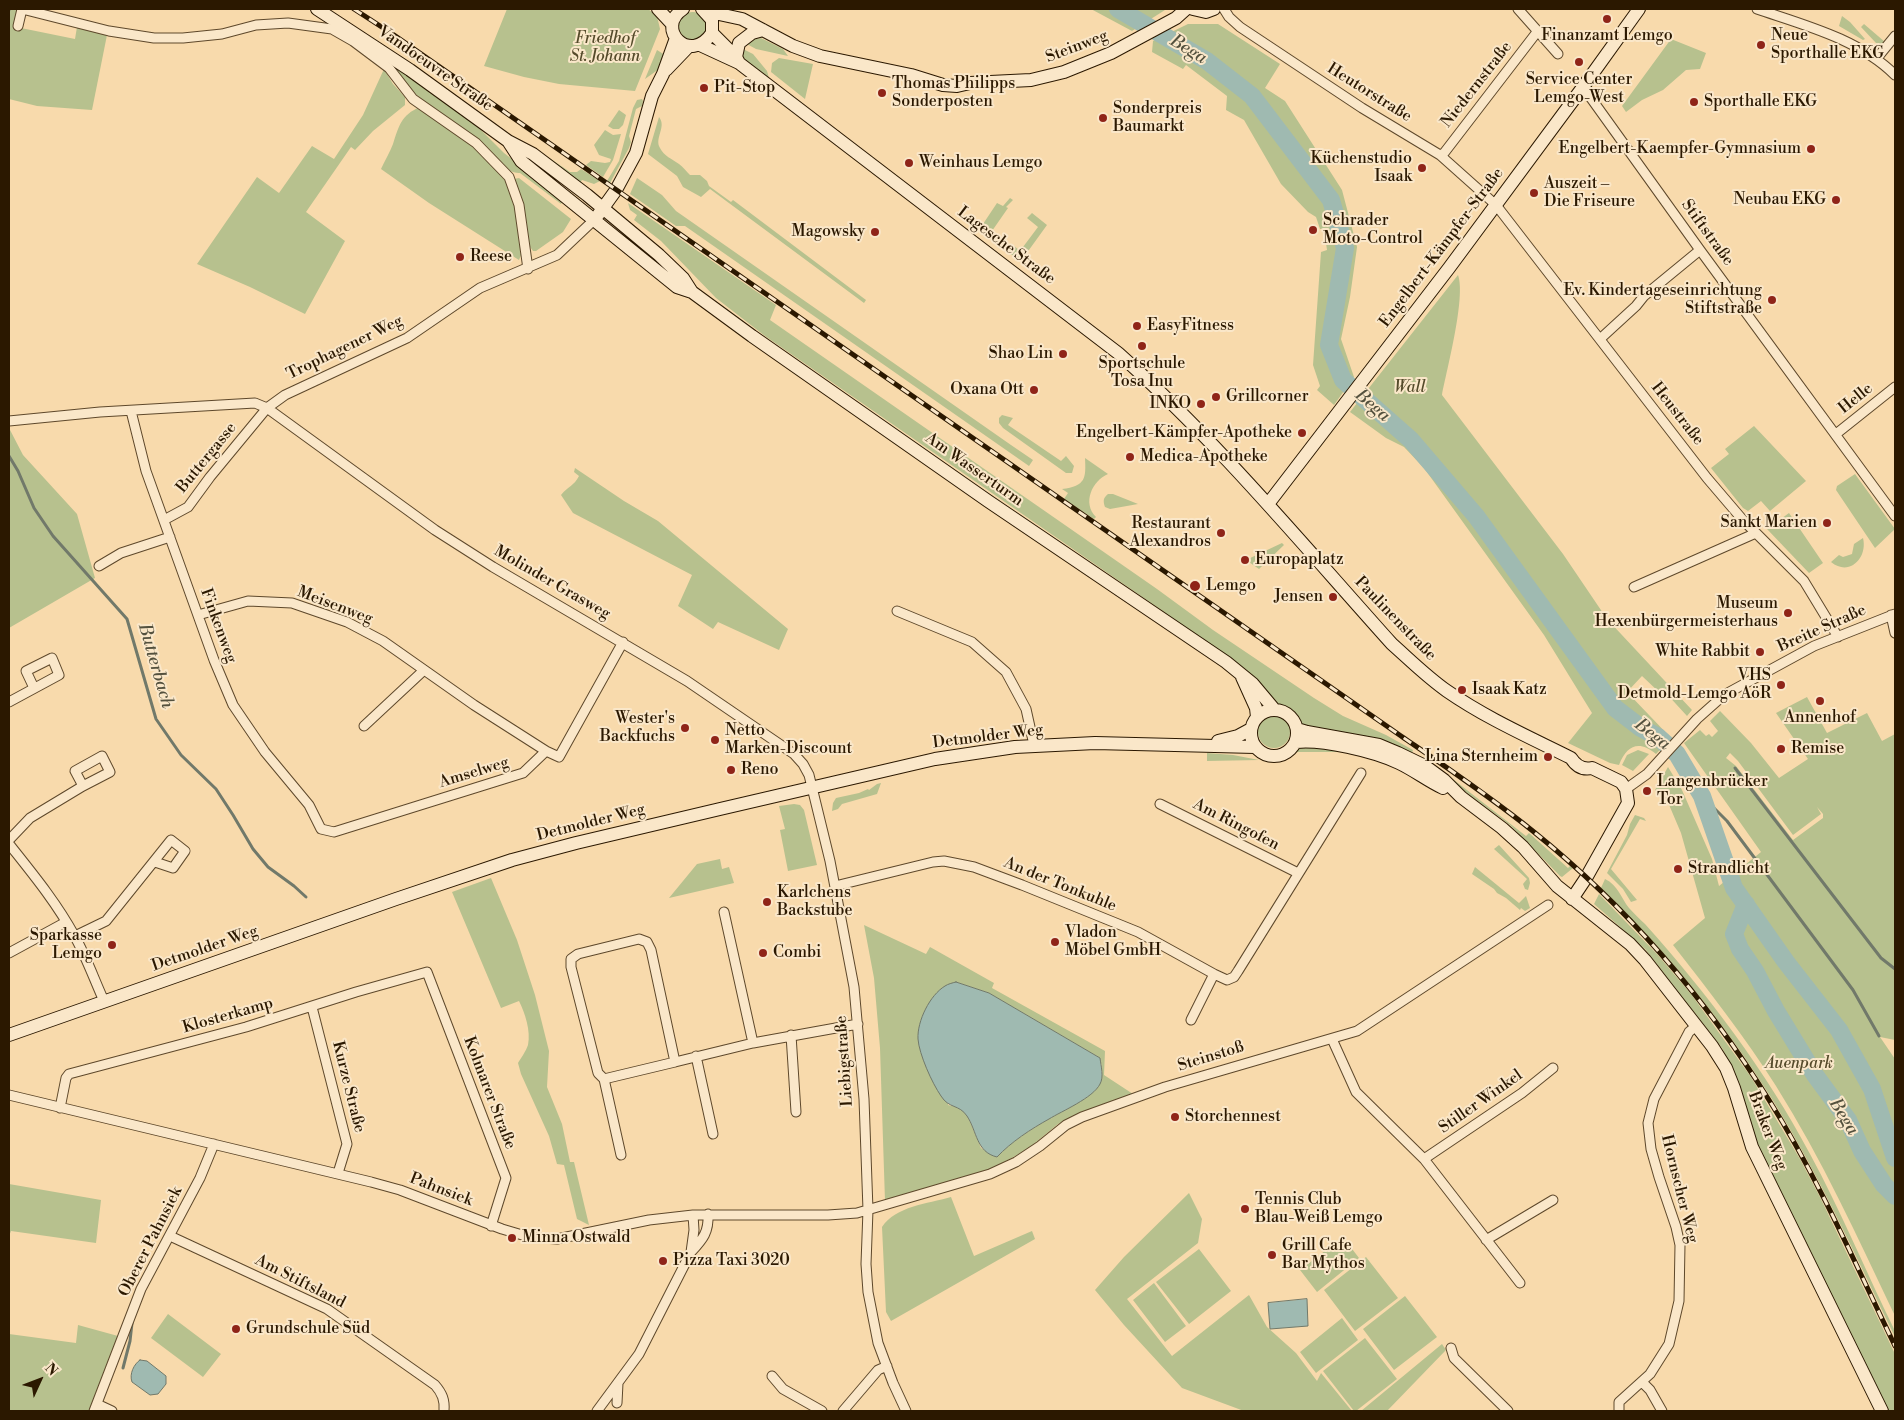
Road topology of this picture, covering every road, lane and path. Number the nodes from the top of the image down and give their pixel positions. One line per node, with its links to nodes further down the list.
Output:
1 (317, 9): 27 (street, Vandoeuvre Straße)
2 (658, 9): 13 (street)
3 (682, 9): 13 (street)
4 (1186, 9): 15 (street, Steinweg)
5 (1193, 9): 6 (street)
6 (1214, 9)
7 (1224, 9): 28 (street, Heutorstraße)
8 (1518, 9): 17 (street)
9 (1639, 9): 26 (street, Engelbert-Kämpfer-Straße)
10 (1757, 9): 22 (street)
11 (703, 10): 12 (street, Steinweg); 16 (street)
12 (749, 22): 15 (street, Steinweg); 16 (street)
13 (672, 24): 19 (street)
14 (18, 26): 33 (street)
15 (763, 30): 23 (street)
16 (713, 31): 20 (street, Trophagener Weg); 23 (street, Lagesche Straße)
17 (1537, 32): 21 (street); 28 (street, Niedernstraße)
18 (1895, 36): 22 (street)
19 (676, 38): 20 (street, Lagesche Straße); 24 (street, Trophagener Weg)
20 (694, 46): 23 (street, Lagesche Straße); 24 (street, Trophagener Weg)
21 (1558, 54)
22 (1877, 58): 25 (street)
23 (737, 60): 41 (street, Lagesche Straße)
24 (663, 74): 30 (street, Trophagener Weg)
25 (1895, 75)
26 (1584, 87): 29 (street, Engelbert-Kämpfer-Straße); 32 (street, Stiftstraße)
27 (508, 141): 30 (street, Vandoeuvre Straße); 31 (street, Vandoeuvre Straße)
28 (1440, 155): 29 (street, Heutorstraße)
29 (1496, 205): 35 (street, Heustraße); 41 (street, Engelbert-Kämpfer-Straße)
30 (604, 208): 31 (street, Trophagener Weg); 34 (street, Am Wasserturm)
31 (595, 219): 33 (street, Trophagener Weg); 34 (street, Am Wasserturm)
32 (1700, 250): 35 (street); 40 (street, Stiftstraße)
33 (528, 269): 37 (street, Trophagener Weg)
34 (692, 292): 55 (street, Am Wasserturm)
35 (1600, 339): 44 (street, Heustraße)
36 (1895, 387): 40 (street, Helle)
37 (267, 408): 38 (street); 43 (street, Buttergasse); 53 (street, Molinder Grasweg)
38 (131, 411): 39 (street); 43 (street, Finkenweg)
39 (9, 421)
40 (1836, 434): 42 (street, Stiftstraße)
41 (1268, 504): 71 (street, Paulinenstraße)
42 (1895, 516)
43 (164, 520): 45 (street, Finkenweg)
44 (1756, 533): 47 (street); 52 (street, Heustraße)
45 (170, 537): 46 (street); 50 (street, Finkenweg)
46 (99, 566)
47 (1634, 586)
48 (897, 611): 64 (street)
49 (1893, 614): 51 (street); 52 (street, Breite Straße)
50 (198, 615): 54 (street, Meisenweg); 74 (street, Finkenweg)
51 (1895, 633)
52 (1838, 638): 71 (street, Breite Straße)
53 (623, 642): 67 (street, Amselweg); 70 (street, Molinder Grasweg)
54 (423, 671): 60 (street); 67 (street, Meisenweg)
55 (1239, 673): 58 (street, Am Wasserturm); 59 (street, Am Wasserturm)
56 (34, 688): 57 (street)
57 (9, 702)
58 (1274, 710): 59 (street); 61 (street)
59 (1257, 717): 62 (street)
60 (364, 726)
61 (1297, 728): 63 (street); 72 (street)
62 (1251, 729): 65 (street, Detmolder Weg); 66 (street)
63 (1296, 742): 66 (street); 72 (street)
64 (1034, 746): 65 (street, Detmolder Weg); 70 (street, Detmolder Weg)
65 (1204, 746): 66 (street, Detmolder Weg)
66 (1255, 747)
67 (546, 752): 74 (street, Amselweg)
68 (1361, 773): 78 (street)
69 (83, 786): 75 (street)
70 (811, 788): 79 (street, Liebigstraße); 88 (street, Detmolder Weg)
71 (1626, 789): 80 (street)
72 (1461, 797): 80 (street)
73 (1160, 804): 78 (street, Am Ringofen)
74 (321, 829)
75 (9, 840)
76 (9, 844): 83 (street)
77 (154, 862): 84 (street)
78 (1298, 873): 87 (street)
79 (835, 886): 87 (street, An der Tonkuhle); 91 (street, Liebigstraße)
80 (1572, 899): 92 (street, Braker Weg)
81 (1548, 905): 95 (street, Steinstoß)
82 (724, 912): 96 (street)
83 (66, 922): 84 (street); 85 (street)
84 (74, 936): 88 (street)
85 (9, 953)
86 (426, 972): 89 (street, Klosterkamp); 113 (street, Kolmarer Straße)
87 (1214, 974): 90 (street)
88 (104, 1001): 93 (street, Detmolder Weg)
89 (312, 1008): 102 (street, Klosterkamp); 108 (street, Kurze Straße)
90 (1191, 1020)
91 (858, 1024): 94 (street); 110 (street, Liebigstraße)
92 (1696, 1026): 122 (street, Hornscher Weg); 134 (street, Braker Weg)
93 (9, 1035)
94 (791, 1035): 96 (street); 103 (street)
95 (1332, 1039): 107 (street); 110 (street, Steinstoß)
96 (753, 1043): 97 (street)
97 (696, 1056): 98 (street); 104 (street)
98 (675, 1062): 100 (street); 100 (street)
99 (1553, 1068): 107 (street, Stiller Winkel)
100 (604, 1079): 106 (street)
101 (9, 1095): 102 (street, Pahnsiek)
102 (60, 1108): 105 (street, Pahnsiek)
103 (796, 1112)
104 (713, 1134)
105 (214, 1144): 108 (street, Pahnsiek); 114 (street, Oberer Pahnsiek)
106 (621, 1155)
107 (1424, 1159): 115 (street)
108 (338, 1173): 113 (street, Pahnsiek)
109 (1552, 1200): 115 (street)
110 (868, 1210): 111 (street, Pahnsiek); 119 (street, Liebigstraße)
111 (708, 1214): 112 (street, Pahnsiek); 116 (street)
112 (693, 1215): 113 (street, Pahnsiek); 116 (street)
113 (491, 1226)
114 (170, 1236): 124 (street, Oberer Pahnsiek); 126 (street, Am Stiftsland)
115 (1486, 1240): 117 (street)
116 (691, 1252): 121 (street)
117 (1520, 1283)
118 (1451, 1348): 131 (street)
119 (886, 1364): 129 (street); 130 (street, Liebigstraße)
120 (772, 1376): 128 (street)
121 (618, 1382): 123 (street); 127 (street)
122 (1642, 1382): 132 (street, Hornscher Weg); 133 (street)
123 (617, 1403)
124 (96, 1408): 125 (street)
125 (112, 1411)
126 (444, 1411)
127 (597, 1411)
128 (822, 1411)
129 (843, 1411)
130 (906, 1411)
131 (1508, 1411)
132 (1619, 1411)
133 (1662, 1411)
134 (1882, 1411)

